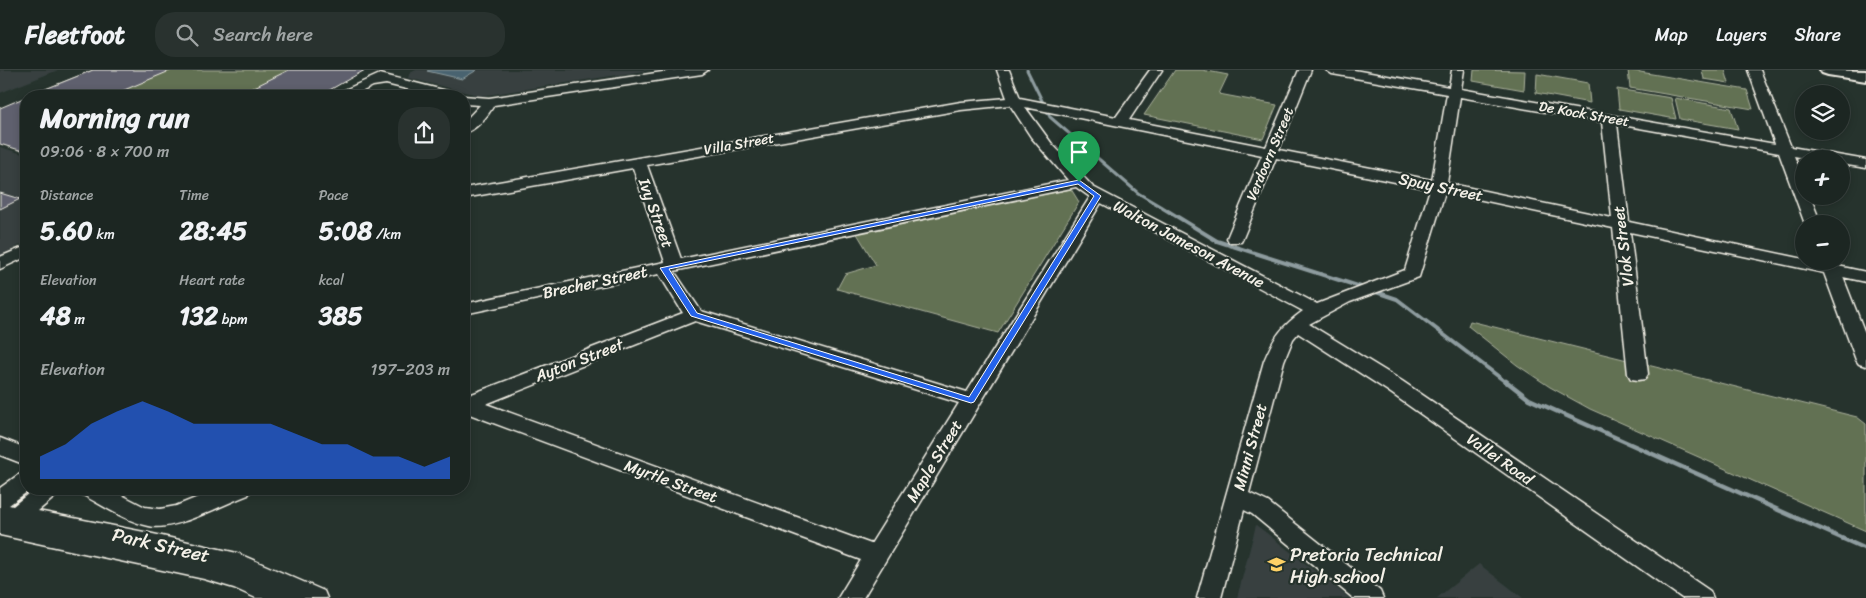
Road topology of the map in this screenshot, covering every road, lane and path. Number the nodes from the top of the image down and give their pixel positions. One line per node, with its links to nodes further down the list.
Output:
1 (405, 70): 12 (street)
2 (702, 70): 20 (street)
3 (1003, 70): 19 (street, Walton Jameson Avenue)
4 (1156, 70): 23 (street)
5 (1305, 70): 27 (street, Verdoorn Street)
6 (1332, 70): 17 (street, De Kock Street)
7 (1458, 70): 17 (street)
8 (1754, 70): 25 (street)
9 (1828, 70): 13 (main road)
10 (1861, 70): 11 (main road)
11 (1866, 71)
12 (389, 75): 14 (street); 15 (street); 16 (street)
13 (1866, 76)
14 (355, 90)
15 (363, 90)
16 (433, 90)
17 (1455, 91): 22 (street, De Kock Street); 32 (street)
18 (470, 100): 20 (street)
19 (1014, 101): 21 (street, Spuy Street); 29 (street, Villa Street); 31 (street, Walton Jameson Avenue)
20 (489, 102): 24 (street)
21 (1042, 106): 23 (street, Spuy Street)
22 (1609, 118): 25 (street, De Kock Street); 36 (street, Vlok Street)
23 (1120, 122): 27 (street, Spuy Street)
24 (470, 124)
25 (1784, 150): 26 (street, De Kock Street); 35 (street)
26 (1795, 152)
27 (1270, 153): 32 (street, Spuy Street); 37 (street, Verdoorn Street)
28 (1850, 161): 30 (street)
29 (638, 162): 33 (street, Villa Street); 42 (street, Ivy Street)
30 (1866, 164)
31 (1079, 182): 34 (street, Walton Jameson Avenue); 42 (street, Brecher Street)
32 (1439, 186): 36 (street, Spuy Street); 48 (street, Minni Street)
33 (470, 192)
34 (1098, 196): 48 (street, Walton Jameson Avenue); 53 (street, Maple Street)
35 (1809, 215)
36 (1620, 225): 39 (street, Spuy Street); 52 (street, Vlok Street)
37 (1235, 238)
38 (20, 254): 41 (street)
39 (1795, 258)
40 (20, 262): 45 (street)
41 (0, 264)
42 (670, 266): 47 (street, Brecher Street); 49 (street, Ivy Street)
43 (1831, 270): 51 (street)
44 (1844, 270): 46 (street, Spuy Street)
45 (0, 272)
46 (1866, 277)
47 (470, 308)
48 (1315, 310): 50 (street, Minni Street)
49 (694, 315): 53 (street); 54 (street, Ayton Street)
50 (1296, 324): 62 (street, Minni Street); 70 (street, Vallei Road)
51 (1866, 360)
52 (1638, 374)
53 (971, 400): 64 (street, Maple Street)
54 (470, 402)
55 (470, 406): 64 (street, Myrtle Street)
56 (0, 446): 57 (street)
57 (20, 454)
58 (20, 490): 63 (street)
59 (39, 495): 63 (street)
60 (103, 495): 61 (street, Park Street)
61 (225, 495)
62 (1237, 497): 68 (street, Minni Street); 69 (street)
63 (3, 518): 65 (street, Park Street); 66 (street, Park Street)
64 (877, 556): 67 (street, Maple Street)
65 (281, 598)
66 (315, 598)
67 (850, 598)
68 (1209, 598)
69 (1371, 598)
70 (1701, 598)

